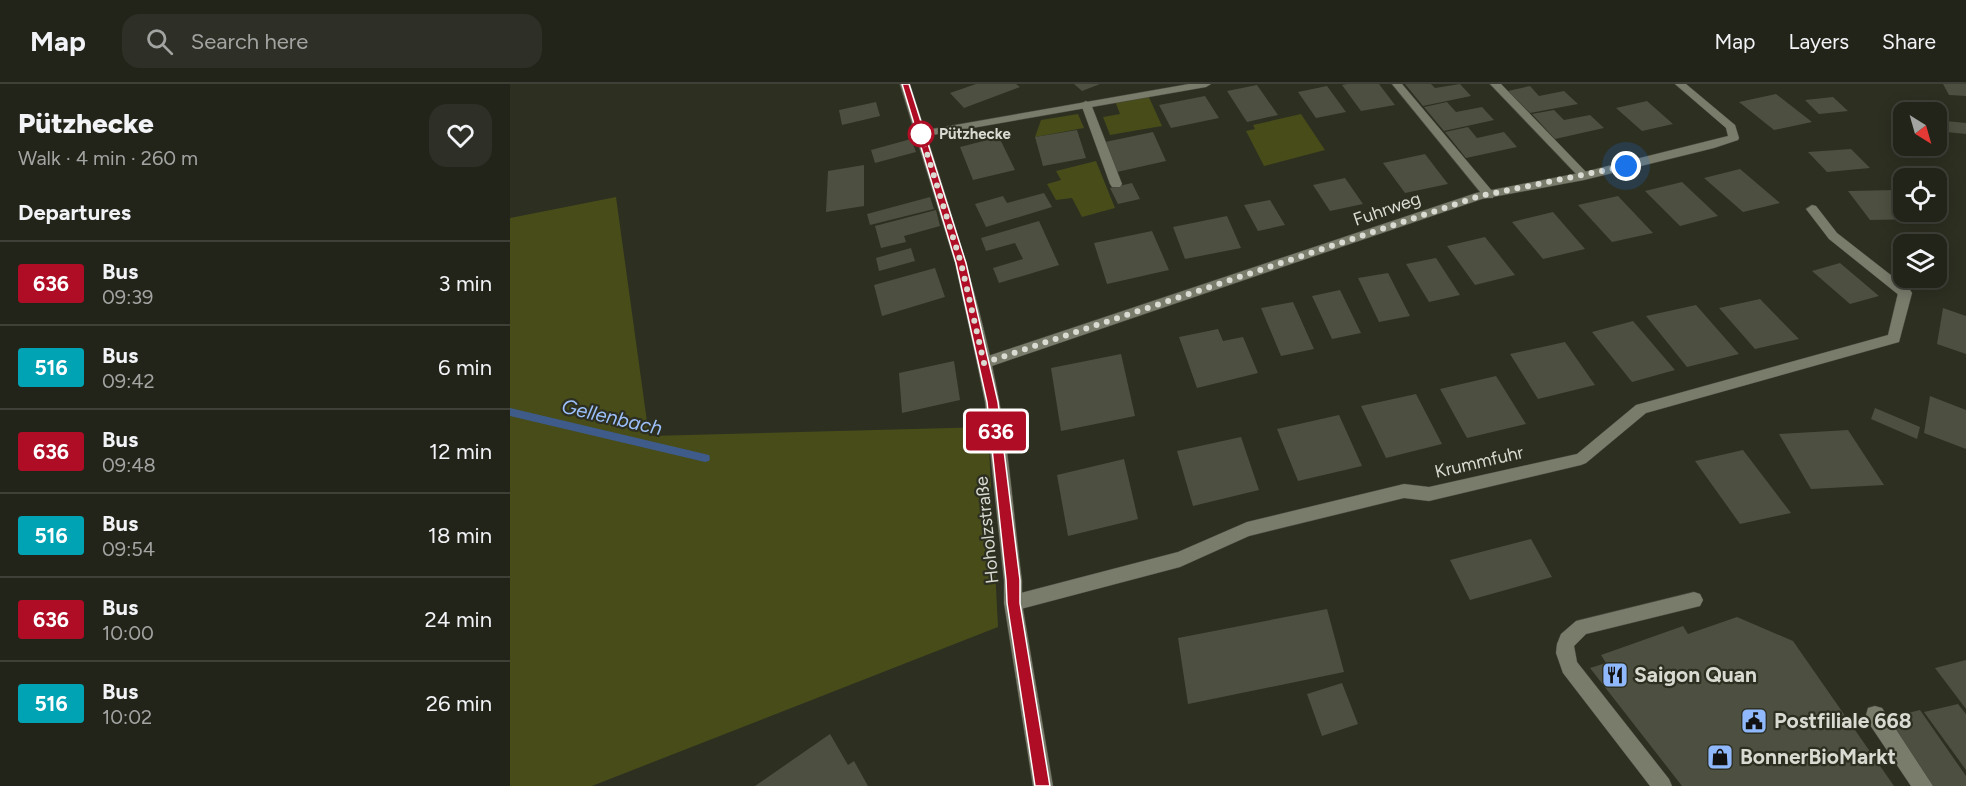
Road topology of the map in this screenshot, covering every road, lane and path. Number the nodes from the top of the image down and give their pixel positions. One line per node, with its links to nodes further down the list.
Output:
1 (906, 84): 7 (street, Hoholzstraße)
2 (1206, 84): 6 (street)
3 (1397, 84): 10 (street)
4 (1495, 84): 8 (street)
5 (1680, 84): 8 (street, Fuhrweg)
6 (1086, 104): 7 (street); 9 (street)
7 (921, 134): 12 (street, Hoholzstraße)
8 (1584, 176): 10 (street, Fuhrweg)
9 (1116, 184)
10 (1489, 195): 12 (street, Fuhrweg)
11 (1812, 209): 14 (street, Krummfuhr)
12 (984, 363): 14 (street, Hoholzstraße)
13 (1694, 600): 17 (street)
14 (1013, 603): 16 (street, Hoholzstraße)
15 (1875, 715): 18 (street)
16 (1043, 786)
17 (1662, 786)
18 (1923, 786)

